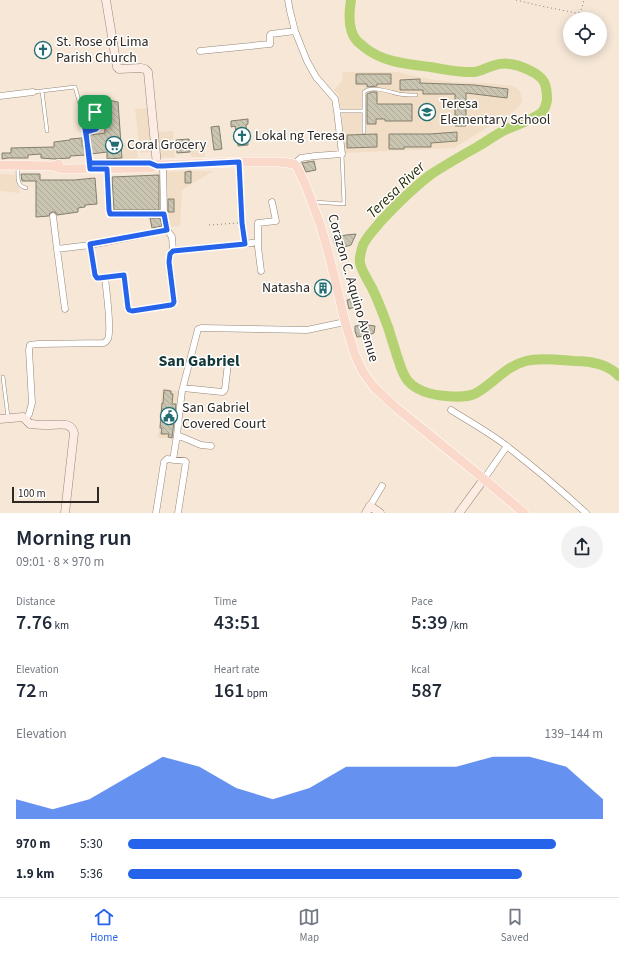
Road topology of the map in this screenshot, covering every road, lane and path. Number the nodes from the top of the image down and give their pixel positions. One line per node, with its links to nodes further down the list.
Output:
1 (106, 0): 25 (street)
2 (288, 0): 5 (street)
3 (516, 0): 4 (path)
4 (584, 0)
5 (295, 31): 6 (street); 12 (street)
6 (200, 51)
7 (42, 91): 8 (lane); 11 (lane); 16 (lane)
8 (33, 92): 10 (street)
9 (416, 95): 13 (lane)
10 (0, 96)
11 (82, 111): 14 (lane); 15 (lane)
12 (337, 111): 13 (lane); 19 (street)
13 (364, 111): 18 (lane)
14 (96, 119): 15 (lane); 17 (lane)
15 (84, 121): 17 (lane)
16 (48, 131)
17 (86, 132): 24 (lane)
18 (364, 132)
19 (342, 154): 21 (street); 29 (lane)
20 (239, 162): 21 (main road); 25 (main road); 32 (lane)
21 (294, 164): 29 (main road, Corazon C. Aquino Avenue)
22 (0, 165): 23 (main road)
23 (18, 166): 24 (main road); 27 (lane)
24 (90, 166): 25 (main road); 26 (main road)
25 (160, 166): 26 (main road); 30 (street)
26 (107, 169): 30 (street)
27 (26, 188)
28 (272, 202): 35 (street)
29 (312, 202): 43 (main road, Corazon C. Aquino Avenue)
30 (164, 214): 34 (street)
31 (53, 216): 38 (street)
32 (242, 223): 33 (path); 37 (lane)
33 (209, 225)
34 (167, 230): 36 (street); 39 (street)
35 (258, 242): 37 (street); 40 (street)
36 (90, 244): 38 (street); 41 (street)
37 (245, 244): 39 (street)
38 (57, 249): 42 (street)
39 (173, 251): 41 (street)
40 (261, 271)
41 (104, 277): 49 (street)
42 (65, 309)
43 (345, 322): 46 (street); 54 (main road, Corazon C. Aquino Avenue)
44 (228, 363): 46 (street)
45 (3, 377): 48 (lane)
46 (183, 388): 50 (street)
47 (451, 410): 52 (street)
48 (4, 419): 49 (street)
49 (26, 419): 57 (street)
50 (177, 436): 51 (street); 53 (street)
51 (211, 446)
52 (507, 446): 54 (street); 63 (street)
53 (173, 460): 58 (street); 59 (street)
54 (484, 479): 61 (street); 62 (main road, Corazon C. Aquino Avenue)
55 (382, 486): 56 (street)
56 (368, 510): 60 (street)
57 (65, 513)
58 (156, 513)
59 (178, 513)
60 (380, 513)
61 (459, 513)
62 (524, 513)
63 (586, 513)

